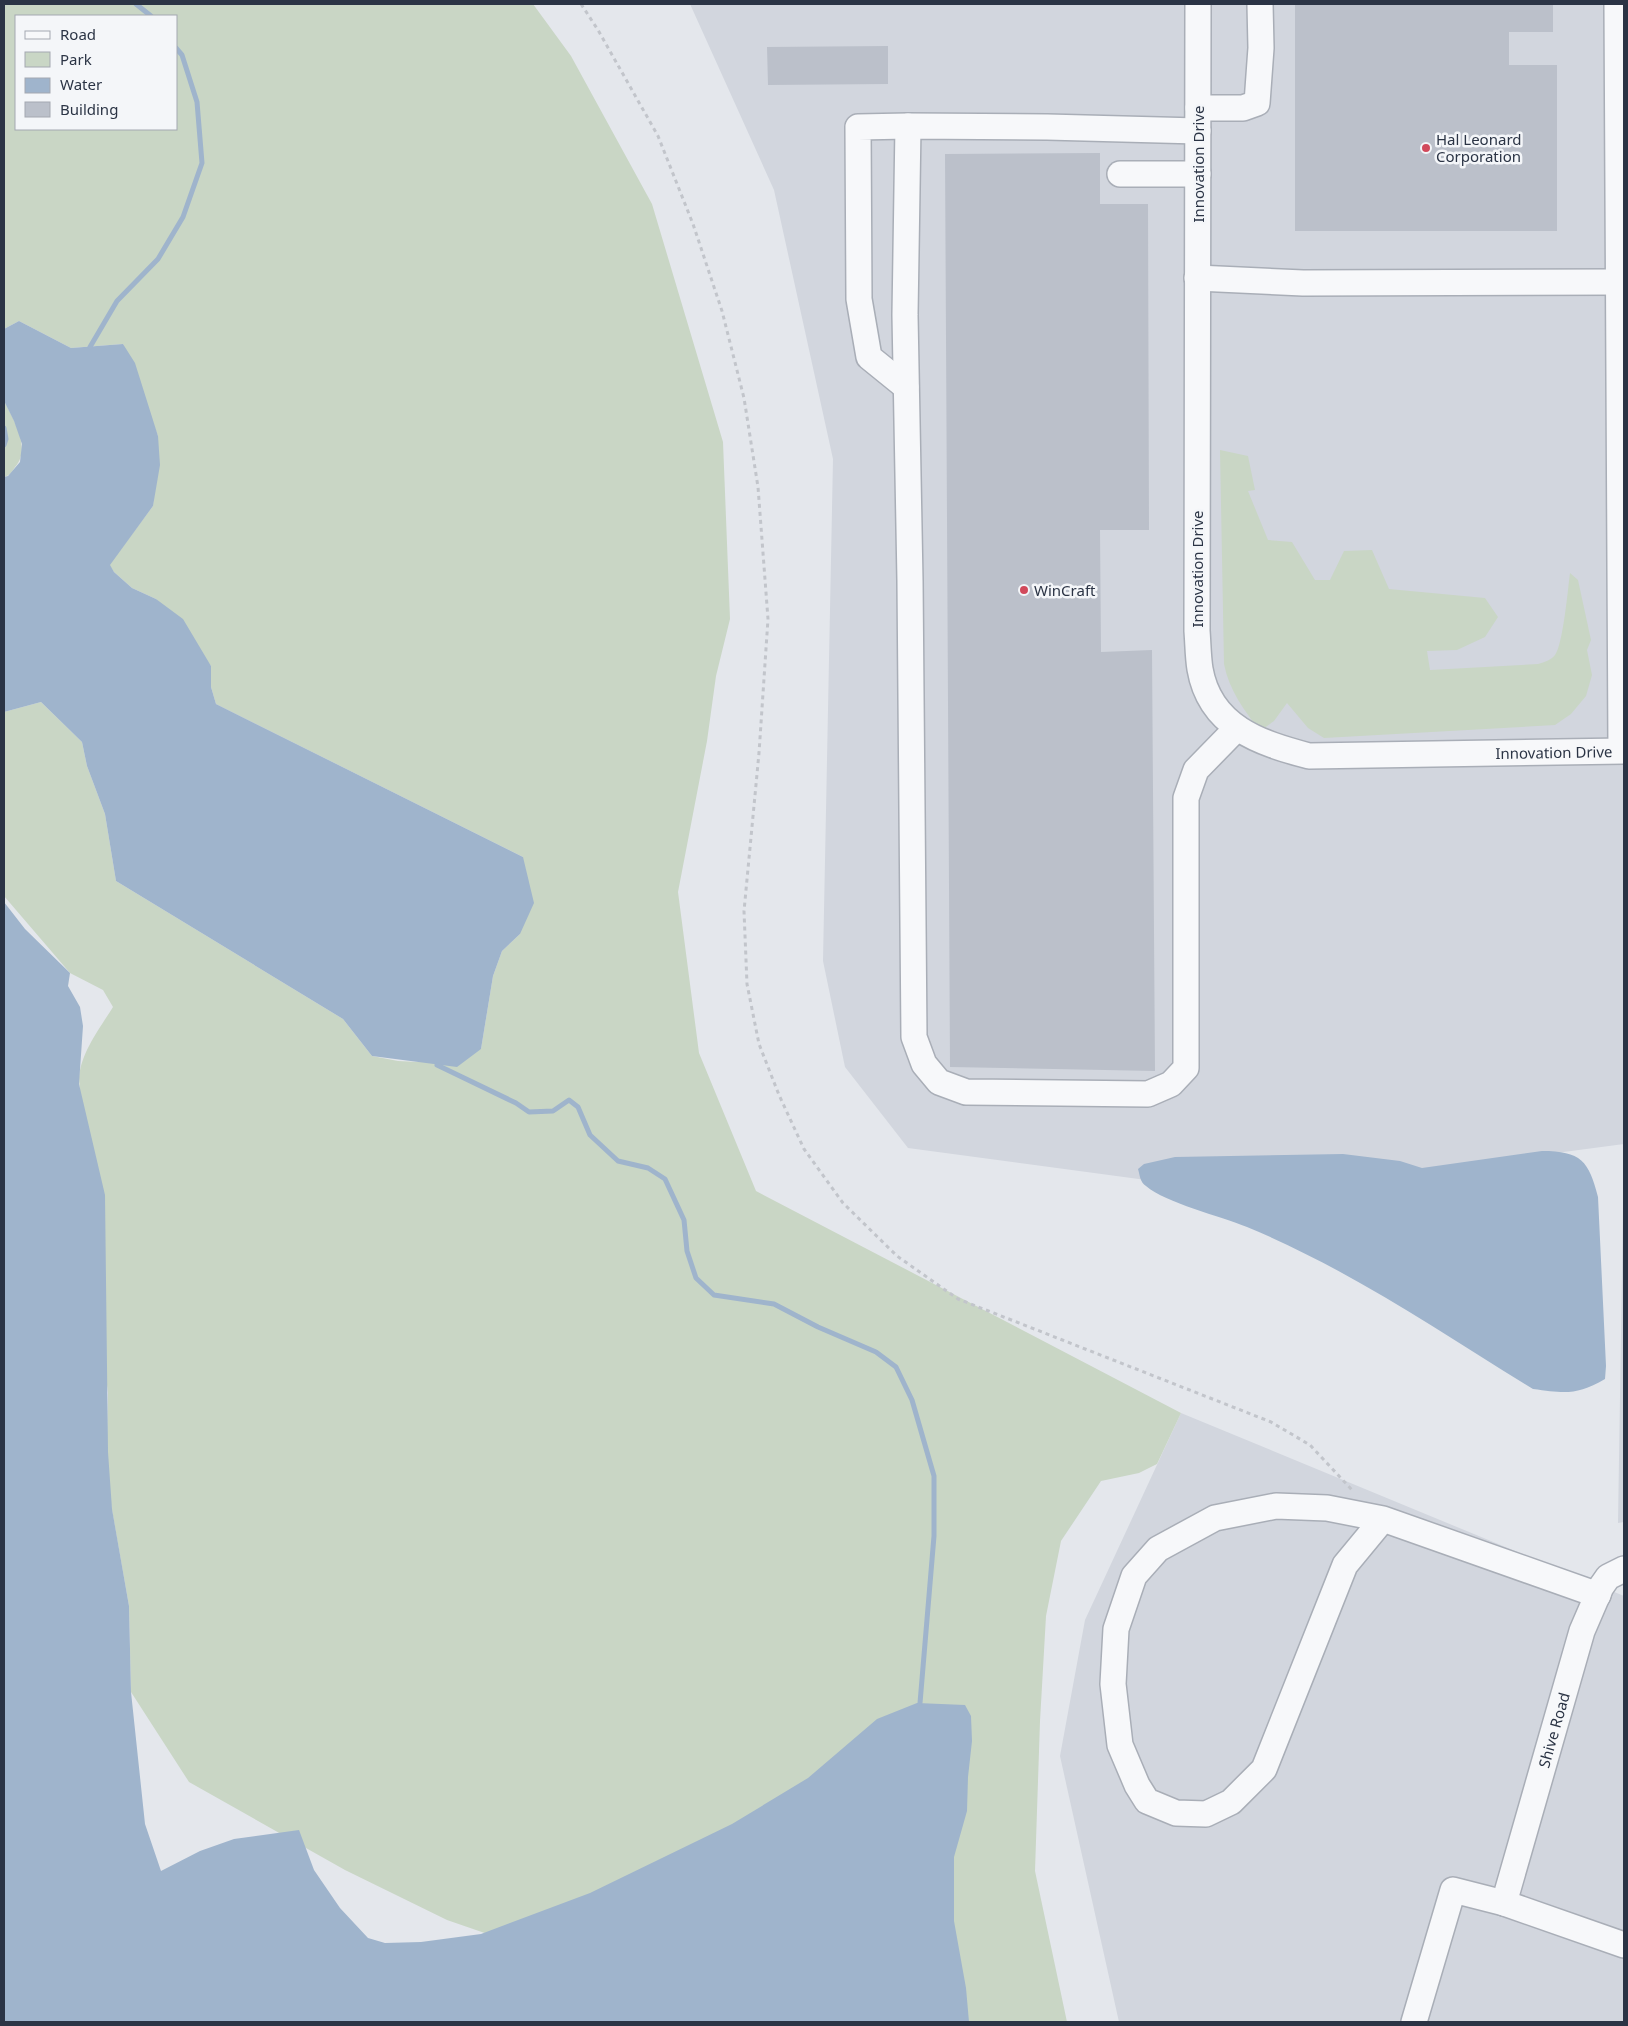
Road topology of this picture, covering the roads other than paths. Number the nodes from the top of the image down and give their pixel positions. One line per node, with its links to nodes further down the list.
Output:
1 (1198, 4): 4 (street, Innovation Drive)
2 (1260, 4): 4 (street)
3 (1617, 4): 9 (street)
4 (1198, 119): 5 (street); 7 (street, Innovation Drive)
5 (908, 126): 11 (street); 11 (street)
6 (1120, 174): 7 (street)
7 (1198, 174): 8 (street, Innovation Drive)
8 (1198, 278): 9 (street); 12 (street, Innovation Drive)
9 (1620, 284): 10 (street)
10 (1622, 363): 13 (street)
11 (906, 387): 12 (street)
12 (1237, 728): 13 (street, Innovation Drive)
13 (1623, 750)
14 (1383, 1520): 14 (street); 16 (street)
15 (1624, 1569): 16 (street, Shive Road)
16 (1598, 1595): 17 (street, Shive Road)
17 (1504, 1903): 18 (street); 19 (street)
18 (1624, 1945)
19 (1414, 2022)

